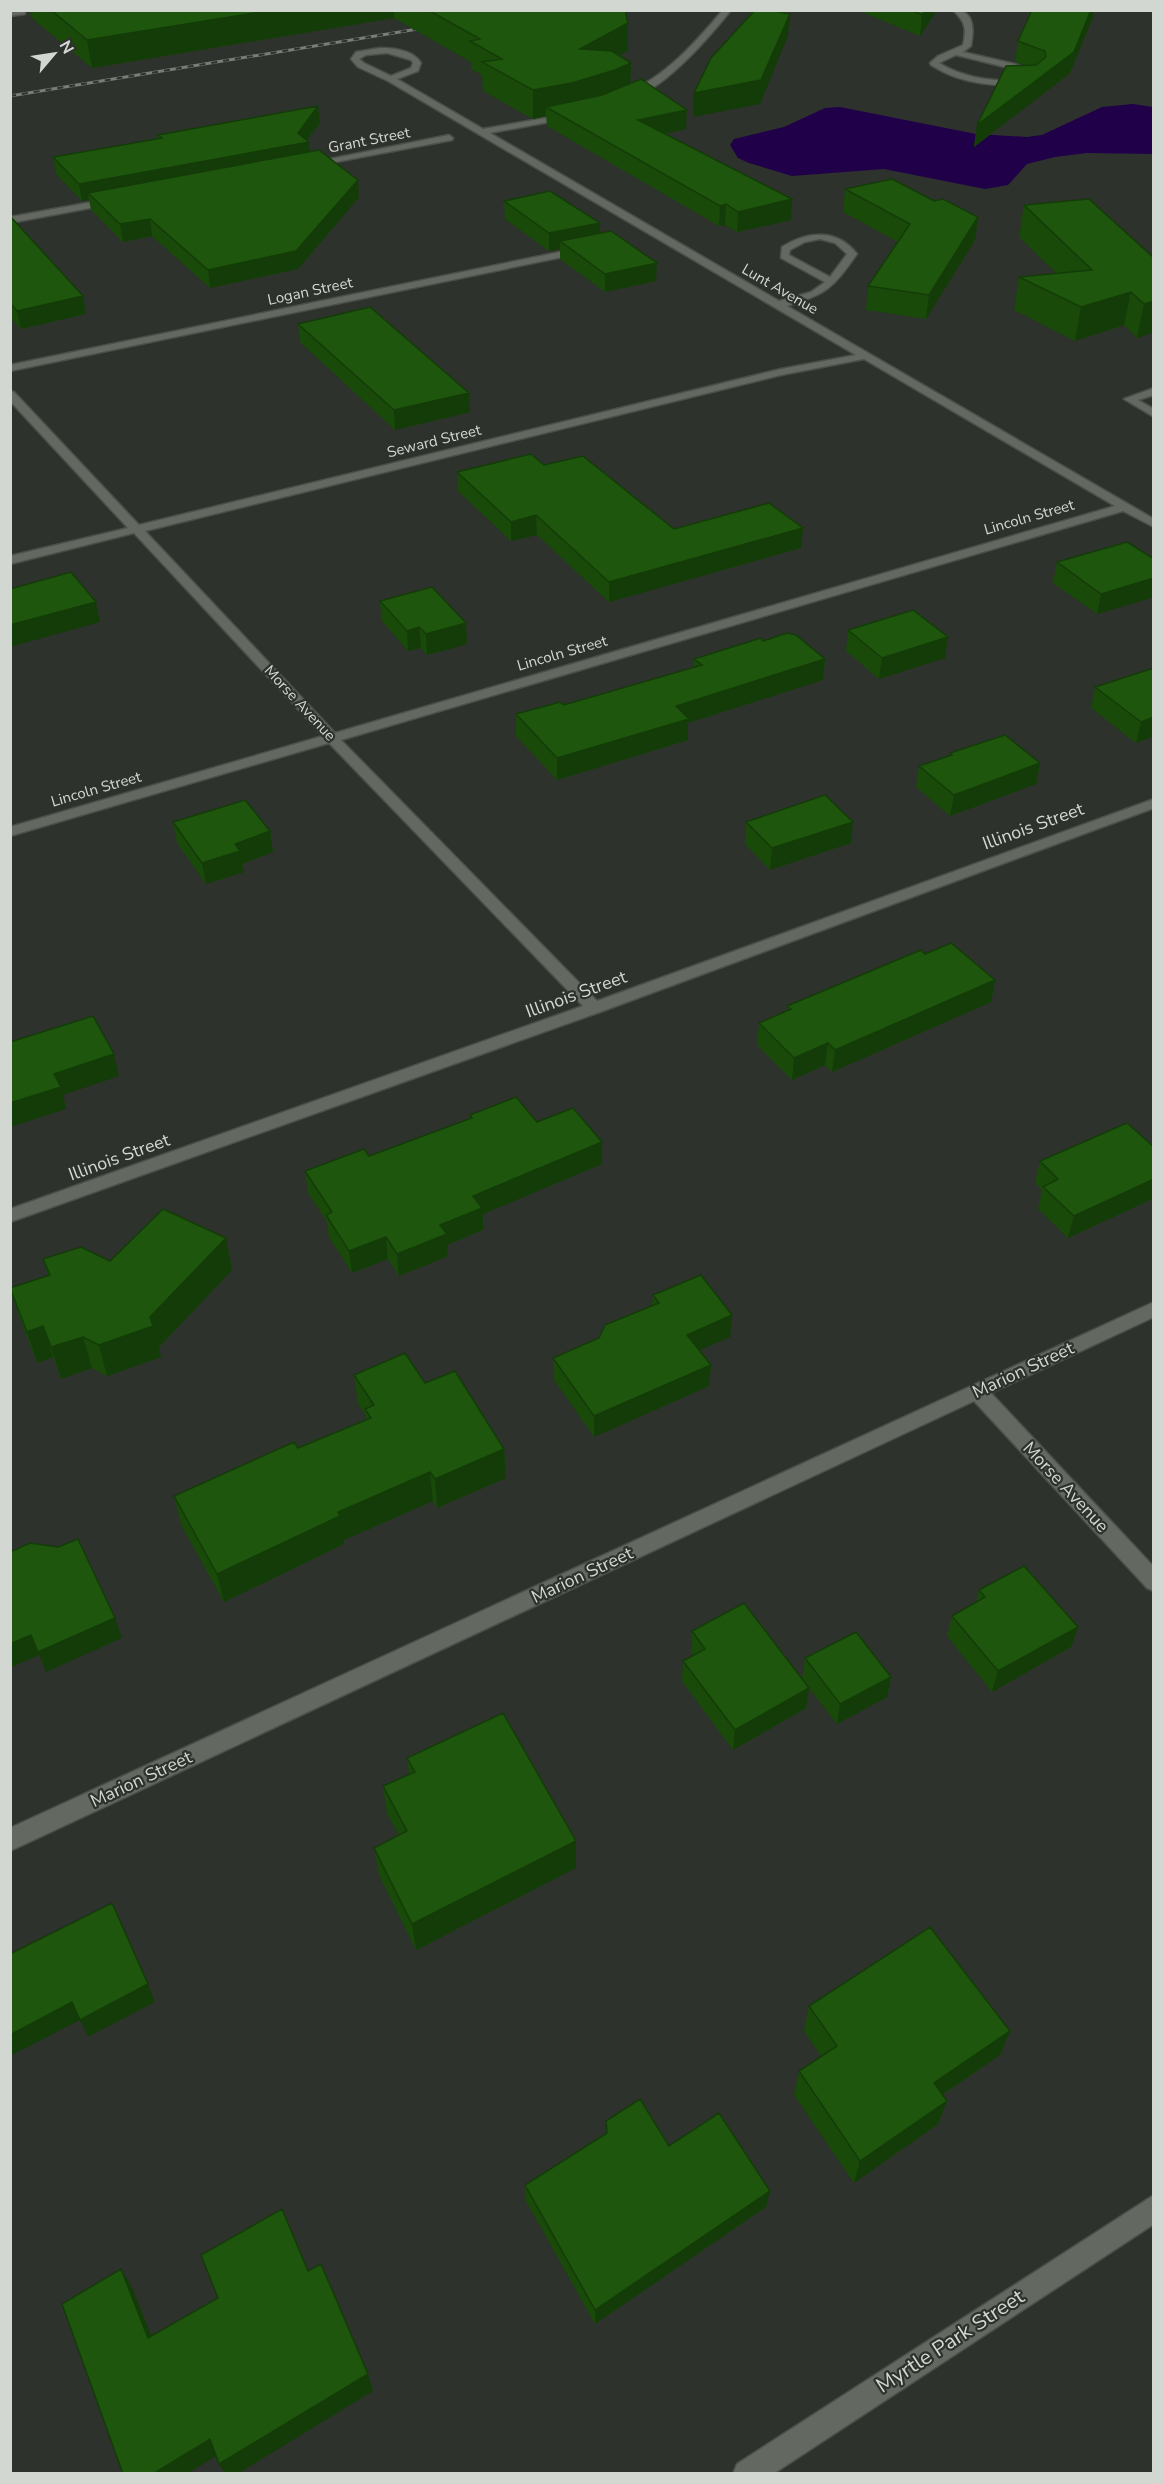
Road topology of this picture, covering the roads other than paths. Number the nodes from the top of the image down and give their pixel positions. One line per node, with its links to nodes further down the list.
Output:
1 (728, 10): 7 (street)
2 (956, 10): 5 (street)
3 (22, 12): 4 (street)
4 (10, 14)
5 (958, 53): 5 (street)
6 (391, 79): 6 (street, Lunt Avenue); 9 (street, Lunt Avenue)
7 (615, 102)
8 (576, 113): 9 (street)
9 (482, 132): 16 (street, Lunt Avenue)
10 (449, 138): 11 (street, Grant Street)
11 (299, 166)
12 (126, 198): 13 (street)
13 (10, 220)
14 (594, 248): 18 (street, Logan Street)
15 (831, 281): 15 (street); 16 (street)
16 (778, 305): 17 (street, Lunt Avenue)
17 (866, 356): 22 (street, Lunt Avenue); 24 (street, Seward Street)
18 (10, 368)
19 (1154, 391): 21 (street)
20 (10, 394): 24 (street, Morse Avenue)
21 (1154, 414)
22 (1124, 507): 23 (street, Lunt Avenue); 26 (street, Lincoln Street)
23 (1154, 524)
24 (136, 529): 25 (street, Seward Street); 26 (street, Morse Avenue)
25 (10, 560)
26 (332, 738): 28 (street, Lincoln Street); 29 (street, Morse Avenue)
27 (1154, 803): 29 (street, Illinois Street)
28 (10, 832)
29 (594, 1008): 30 (street, Illinois Street)
30 (10, 1216)
31 (1154, 1309): 32 (street, Marion Street)
32 (978, 1392): 33 (street, Morse Avenue); 34 (street, Marion Street)
33 (1154, 1582)
34 (10, 1840)
35 (1154, 2208): 36 (street, Myrtle Park Street)
36 (747, 2474)

